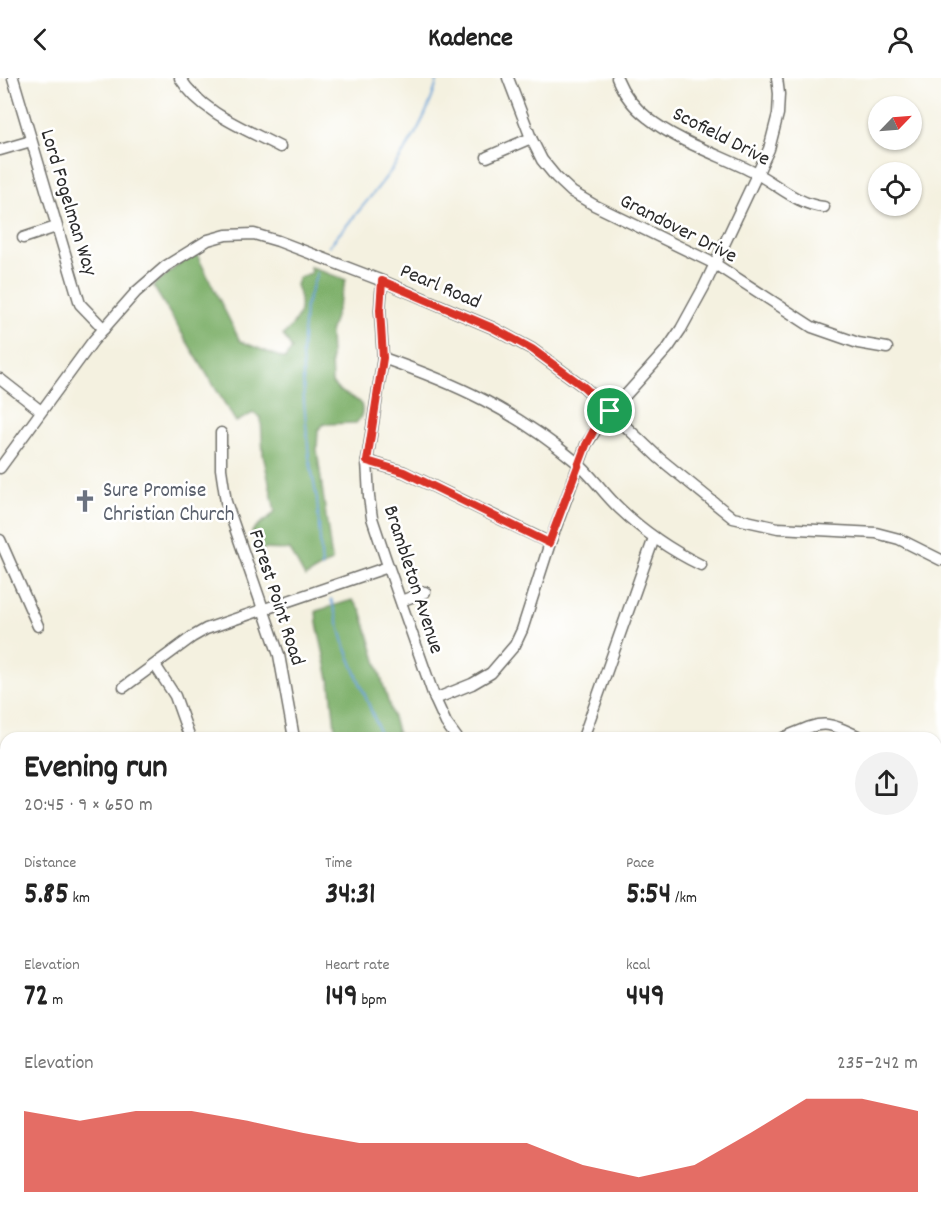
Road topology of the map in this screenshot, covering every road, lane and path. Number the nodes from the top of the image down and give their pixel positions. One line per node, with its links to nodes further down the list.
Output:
1 (13, 78): 7 (street, Lord Fogelman Way)
2 (180, 78): 8 (street)
3 (508, 78): 6 (street, Grandover Drive)
4 (617, 78): 11 (street, Scofield Drive)
5 (777, 78): 11 (street)
6 (531, 138): 10 (street); 15 (street, Grandover Drive)
7 (31, 141): 9 (street); 13 (street, Lord Fogelman Way)
8 (280, 147)
9 (0, 150)
10 (487, 157)
11 (757, 174): 12 (street, Scofield Drive); 15 (street)
12 (824, 207)
13 (56, 227): 14 (street); 17 (street, Lord Fogelman Way)
14 (23, 237)
15 (715, 264): 18 (street, Grandover Drive); 22 (street)
16 (382, 281): 17 (street, Pearl Road); 19 (street, Brambleton Avenue); 22 (street, Pearl Road)
17 (104, 329): 21 (street, Pearl Road)
18 (887, 348)
19 (383, 358): 24 (street, Brambleton Avenue); 25 (street)
20 (0, 379): 21 (street)
21 (41, 411): 26 (street, Pearl Road)
22 (610, 411): 25 (street); 30 (street, Pearl Road)
23 (221, 433): 35 (street, Forest Point Road)
24 (367, 461): 29 (street); 32 (street, Brambleton Avenue)
25 (578, 464): 27 (street); 29 (street)
26 (0, 468)
27 (654, 538): 31 (street); 43 (street)
28 (0, 540): 36 (street)
29 (549, 543): 39 (street)
30 (941, 560)
31 (700, 565)
32 (388, 567): 34 (street, Brambleton Avenue); 35 (street)
33 (425, 592): 34 (street)
34 (401, 601): 39 (street, Brambleton Avenue)
35 (264, 608): 37 (street); 41 (street, Forest Point Road)
36 (38, 626)
37 (155, 665): 38 (street); 40 (street)
38 (124, 687)
39 (435, 699): 42 (street, Brambleton Avenue)
40 (188, 732)
41 (293, 732)
42 (453, 732)
43 (585, 732)
44 (798, 732): 45 (street)
45 (849, 732)

